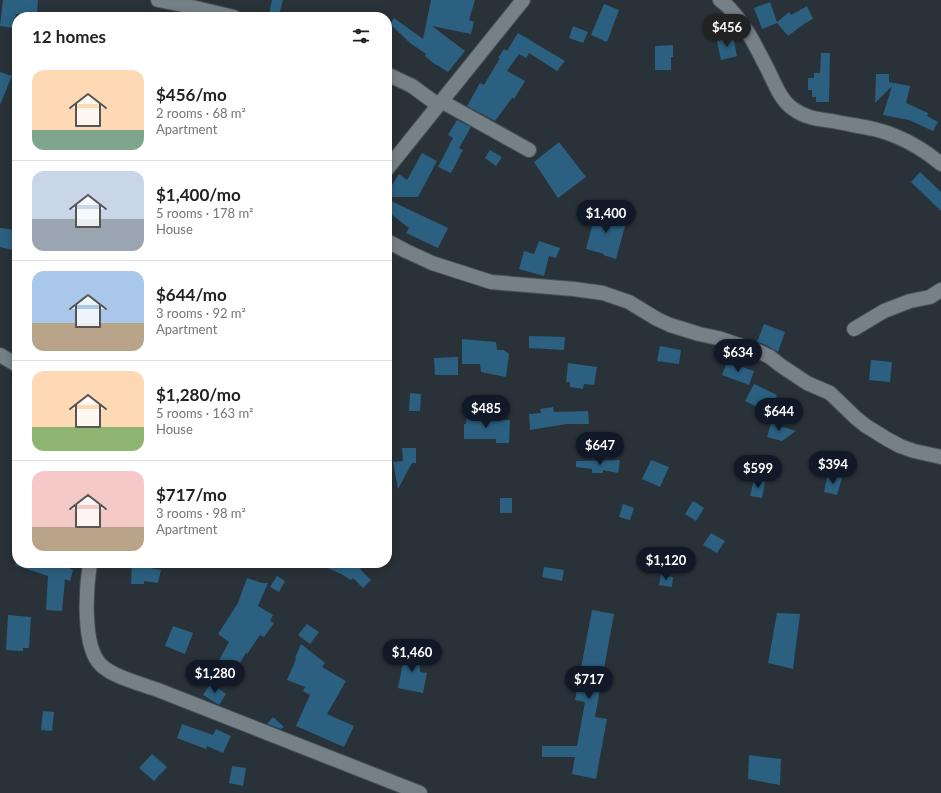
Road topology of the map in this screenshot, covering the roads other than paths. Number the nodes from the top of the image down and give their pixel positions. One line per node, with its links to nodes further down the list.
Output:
1 (158, 0): 4 (street)
2 (523, 0): 6 (street)
3 (720, 0): 9 (street)
4 (213, 12)
5 (392, 76): 6 (street)
6 (440, 103): 7 (street); 8 (street)
7 (529, 150)
8 (392, 163)
9 (941, 164)
10 (392, 244): 15 (street)
11 (941, 290): 12 (street)
12 (854, 329)
13 (0, 355): 14 (street)
14 (12, 362)
15 (941, 457)
16 (90, 568): 17 (street)
17 (420, 793)

